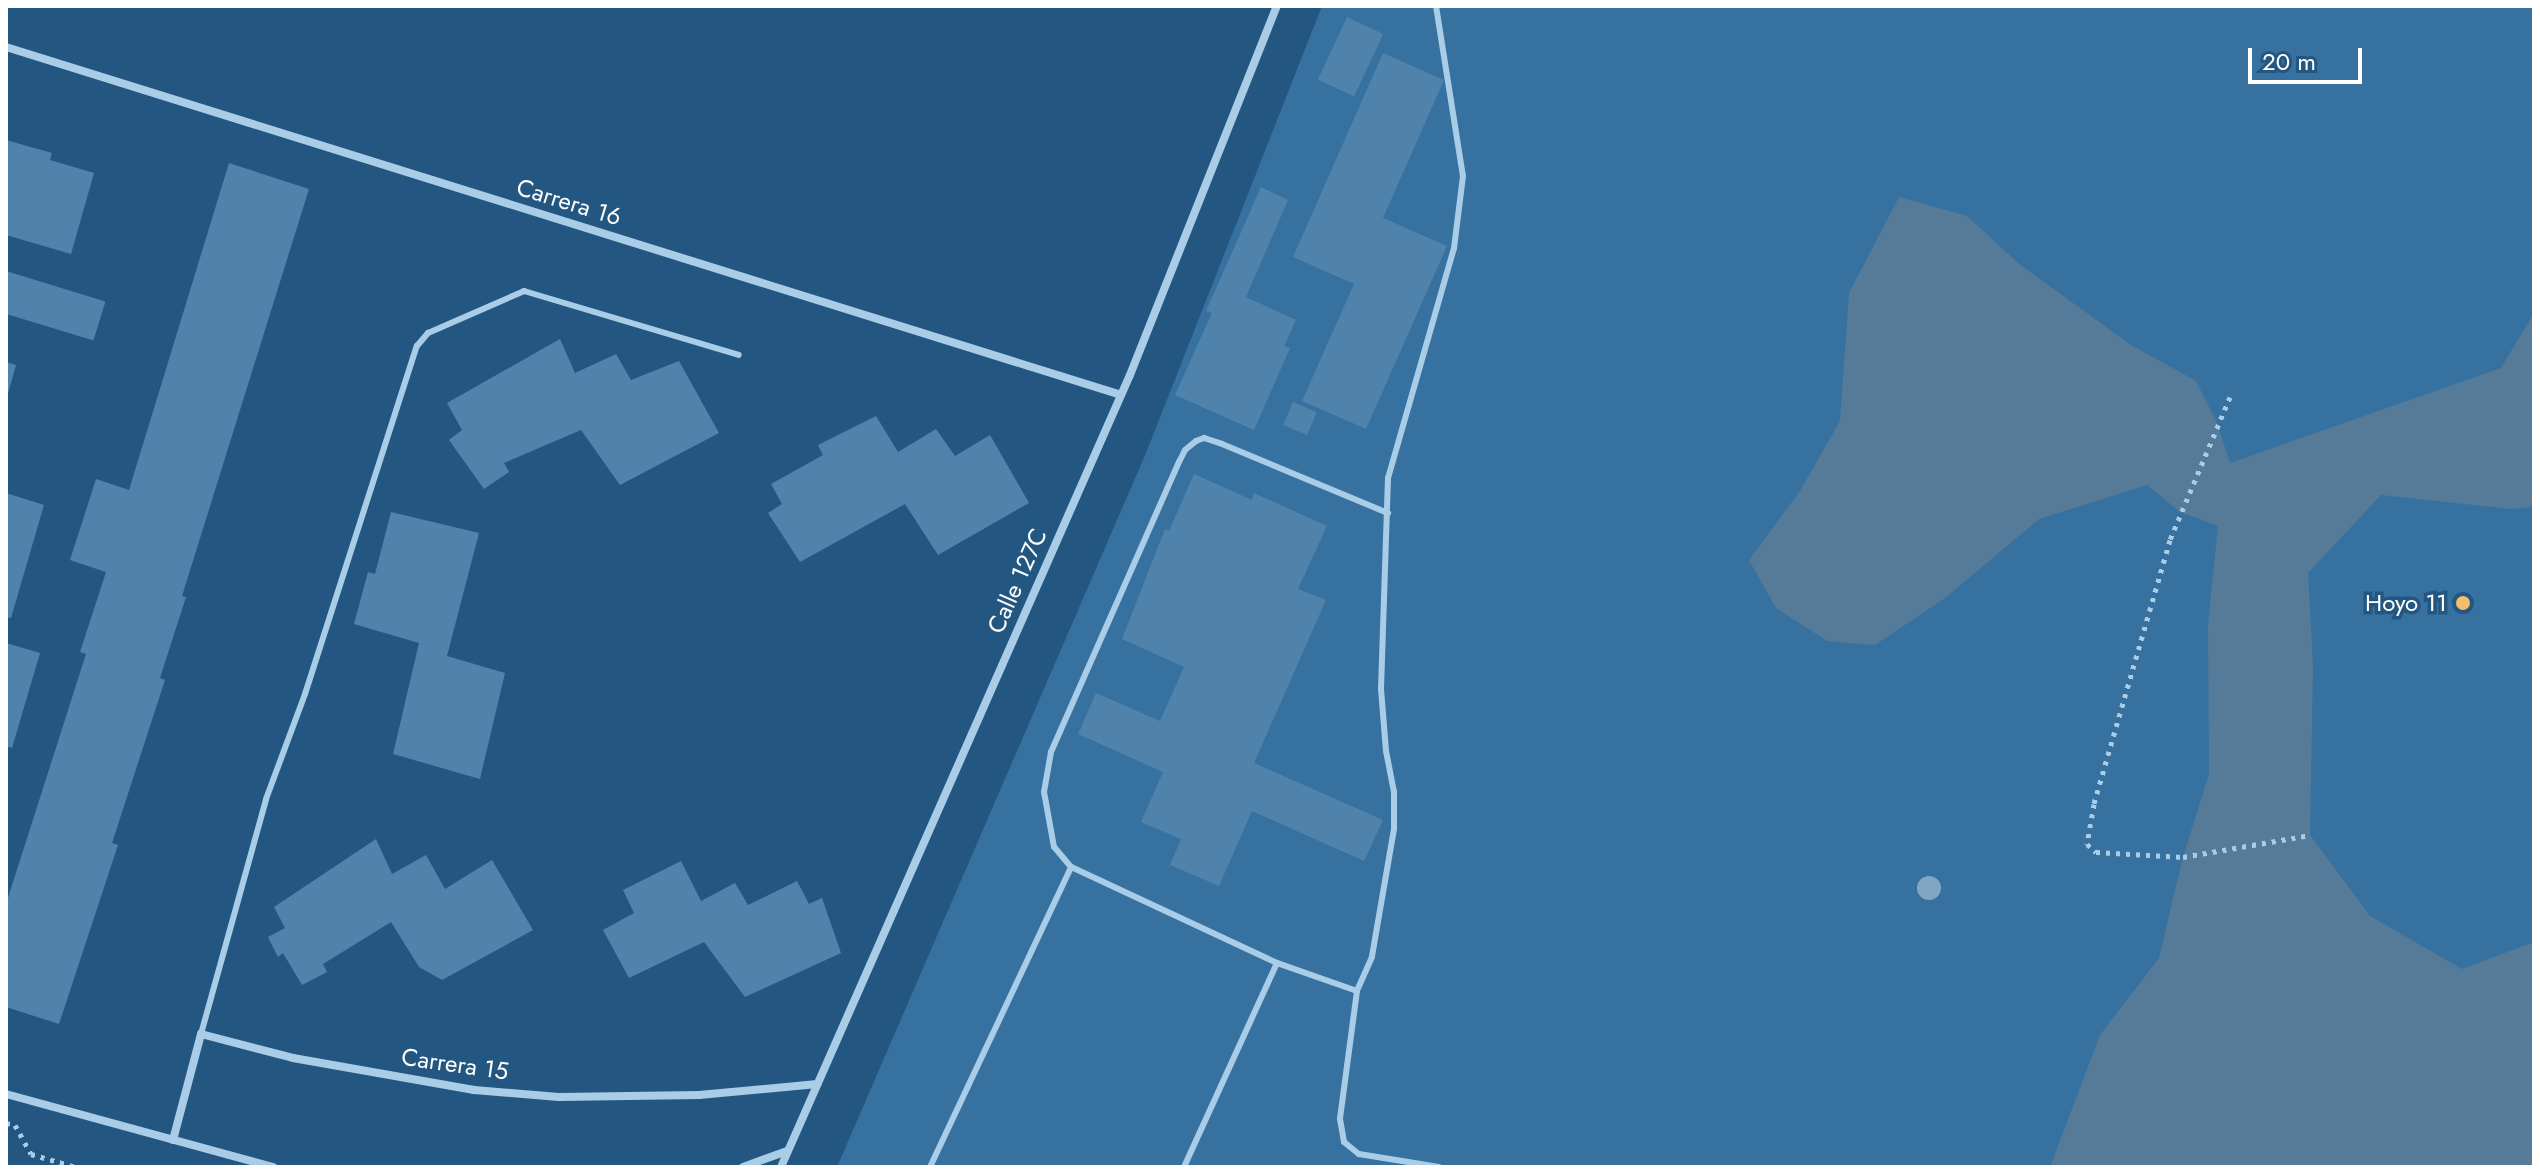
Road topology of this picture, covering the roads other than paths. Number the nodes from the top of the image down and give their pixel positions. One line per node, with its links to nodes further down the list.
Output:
1 (1277, 6): 5 (street, Calle 127C)
2 (1436, 6): 6 (lane)
3 (6, 47): 5 (street, Carrera 16)
4 (739, 355): 10 (lane)
5 (1121, 395): 11 (street, Calle 127C)
6 (1388, 513): 7 (lane); 9 (lane)
7 (1071, 867): 8 (lane); 18 (lane)
8 (1277, 963): 9 (lane); 19 (lane)
9 (1357, 991): 20 (lane)
10 (201, 1034): 11 (street, Carrera 15); 13 (street)
11 (817, 1084): 14 (street, Calle 127C)
12 (6, 1094): 13 (street)
13 (173, 1140): 15 (street)
14 (787, 1151): 16 (street); 17 (street, Calle 127C)
15 (273, 1167)
16 (743, 1167)
17 (781, 1167)
18 (930, 1167)
19 (1184, 1167)
20 (1439, 1167)

